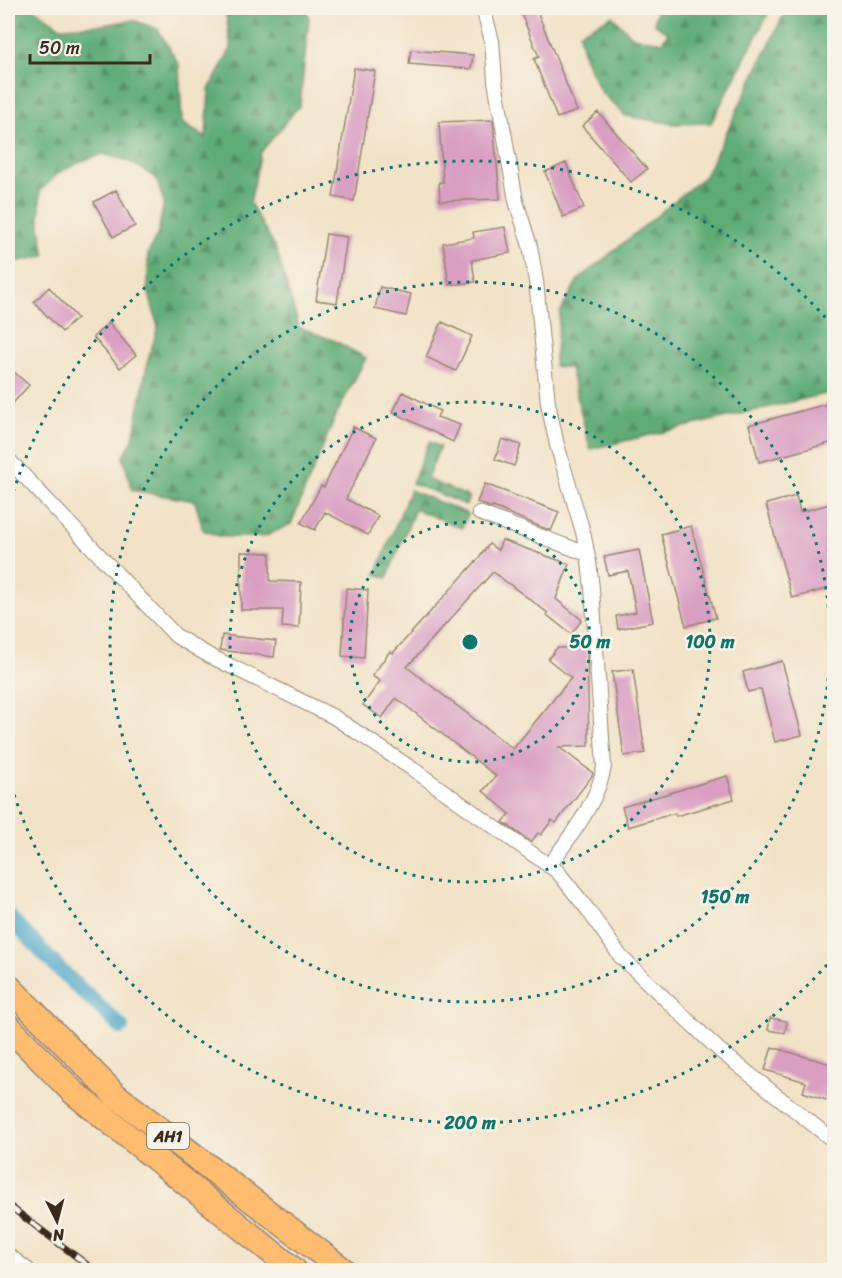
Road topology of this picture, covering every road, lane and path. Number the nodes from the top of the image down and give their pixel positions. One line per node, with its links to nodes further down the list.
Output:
1 (483, 8): 4 (street)
2 (8, 459): 5 (street)
3 (479, 513): 4 (street)
4 (587, 554): 5 (street)
5 (549, 866): 8 (street)
6 (8, 986): 13 (highway, AH1)
7 (8, 1026): 12 (highway, AH1)
8 (834, 1141)
9 (8, 1256): 10 (street); 11 (street)
10 (18, 1270)
11 (28, 1270)
12 (294, 1270)
13 (343, 1270)

